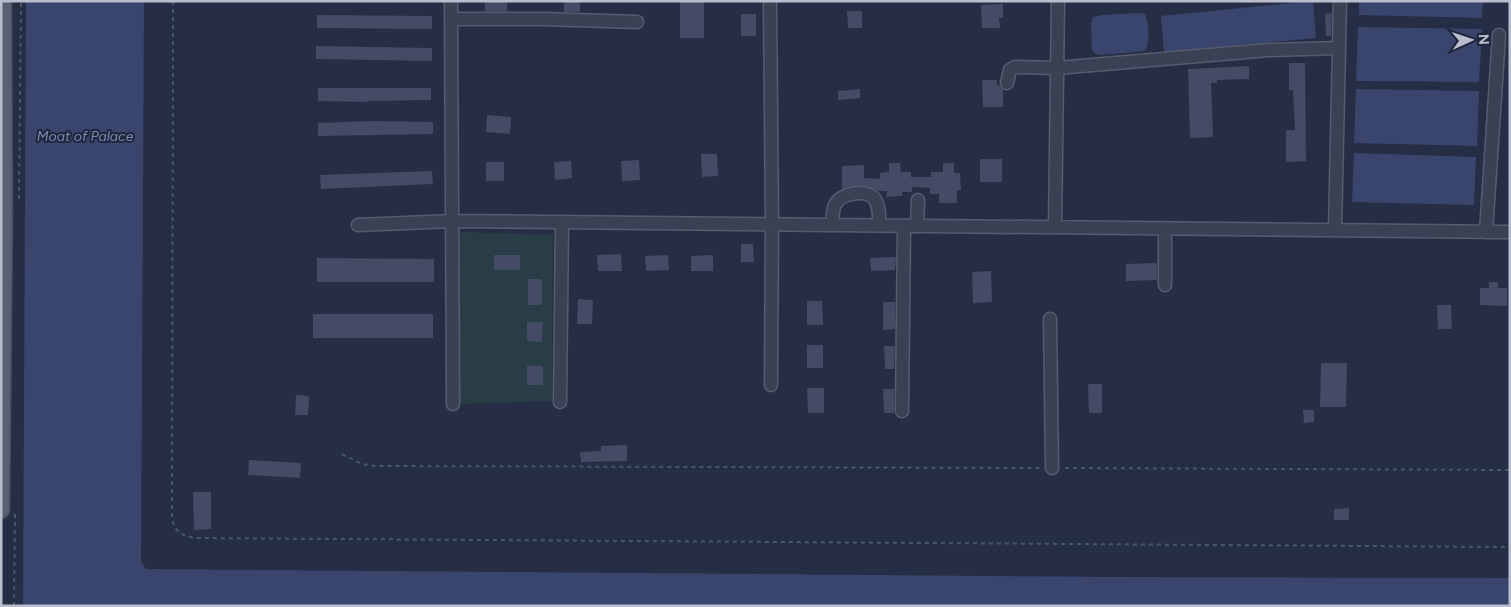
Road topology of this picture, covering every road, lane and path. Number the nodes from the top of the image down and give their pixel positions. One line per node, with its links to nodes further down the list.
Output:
1 (3, 1): 14 (main road)
2 (174, 1): 38 (path)
3 (451, 1): 7 (street)
4 (770, 1): 17 (street)
5 (1058, 1): 11 (street)
6 (1340, 1): 10 (street)
7 (451, 19): 8 (street); 15 (street)
8 (637, 22)
9 (1499, 34): 25 (street)
10 (1339, 48): 11 (street); 24 (street)
11 (1058, 68): 12 (street); 22 (street)
12 (1007, 83)
13 (918, 200): 21 (street)
14 (2, 219): 34 (main road)
15 (453, 221): 16 (street); 18 (street); 31 (street)
16 (562, 222): 17 (street); 30 (street)
17 (772, 224): 19 (street); 29 (street)
18 (358, 225)
19 (832, 225): 20 (street); 20 (street)
20 (880, 225): 21 (street)
21 (911, 226): 22 (street); 32 (street)
22 (1055, 227): 23 (street)
23 (1165, 228): 24 (street); 27 (street)
24 (1335, 230): 25 (street)
25 (1486, 232): 26 (street)
26 (1510, 232)
27 (1165, 285)
28 (1050, 319): 35 (street)
29 (771, 385)
30 (560, 402)
31 (453, 404)
32 (902, 411)
33 (342, 454): 35 (path)
34 (2, 458): 37 (main road)
35 (1052, 468): 36 (path)
36 (1510, 470)
37 (1, 510)
38 (1510, 547)

